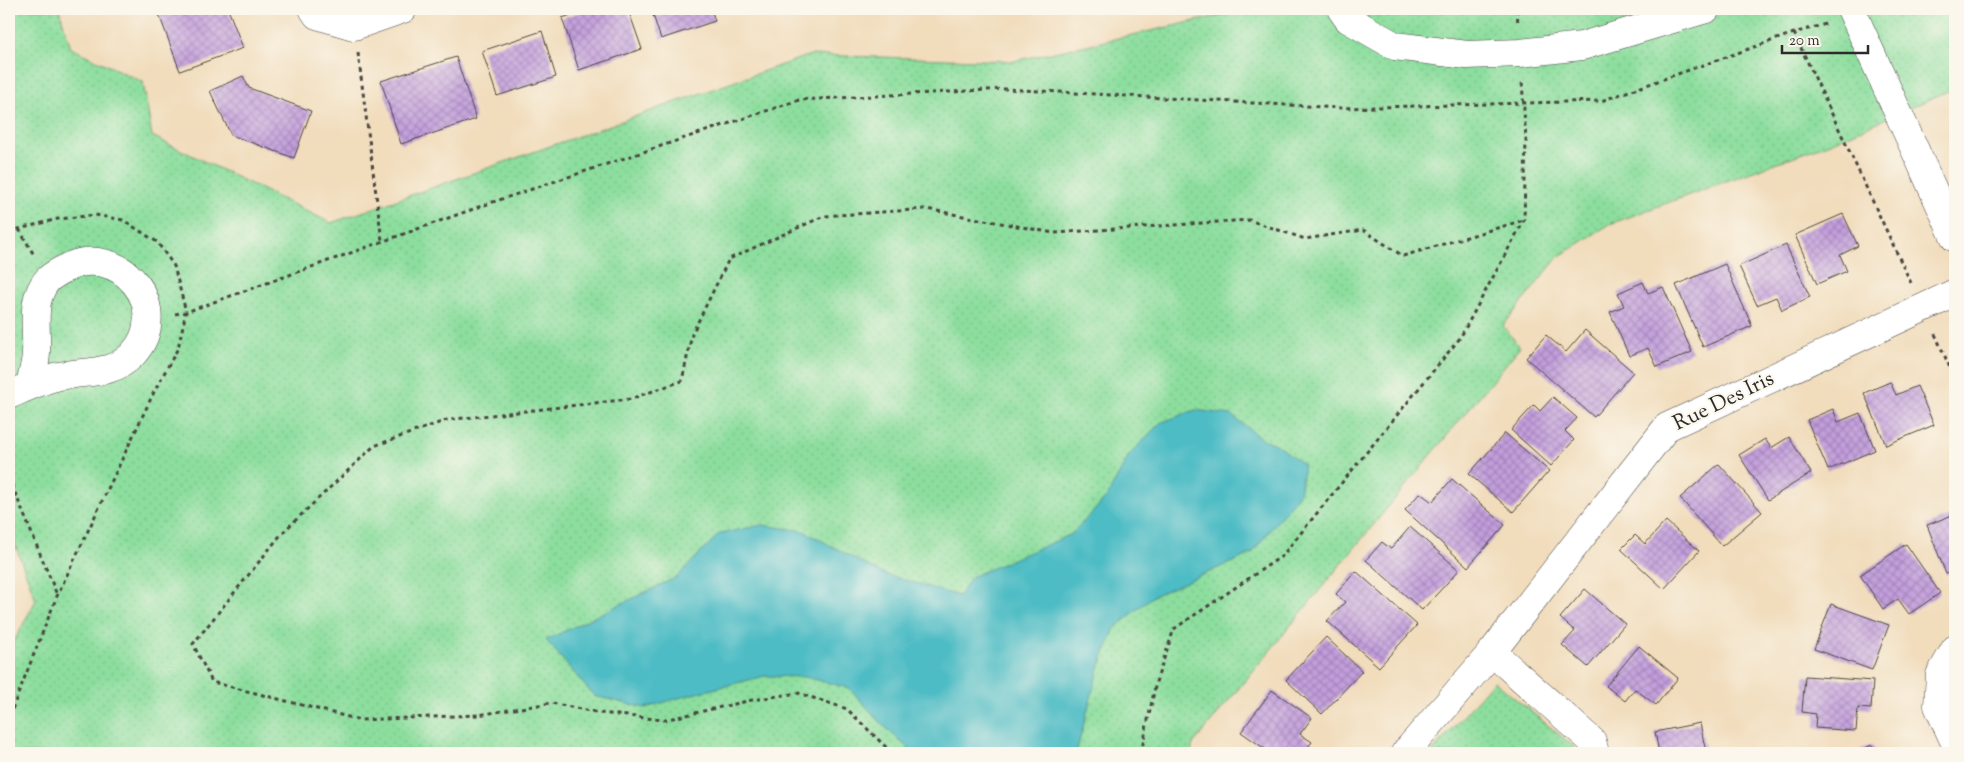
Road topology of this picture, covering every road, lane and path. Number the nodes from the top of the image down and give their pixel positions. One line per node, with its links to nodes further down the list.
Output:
1 (313, 9): 6 (street)
2 (403, 9): 6 (street)
3 (1340, 9): 4 (street)
4 (1706, 9)
5 (1853, 13): 7 (path); 10 (street)
6 (354, 26): 11 (path)
7 (1794, 33): 8 (path); 13 (path)
8 (1523, 103): 9 (path); 11 (path)
9 (1524, 220): 24 (path); 25 (path)
10 (1955, 238)
11 (382, 241): 14 (path)
12 (1955, 293): 13 (street, Rue Des Iris)
13 (1923, 308): 16 (path); 21 (street, Rue Des Iris)
14 (186, 312): 15 (path); 19 (path)
15 (148, 317): 17 (street); 17 (street)
16 (1955, 379)
17 (20, 390)
18 (9, 478): 19 (path)
19 (58, 596): 22 (path)
20 (1955, 649): 23 (street)
21 (1492, 652): 26 (street, Rue Des Iris); 27 (street)
22 (9, 717)
23 (1955, 743)
24 (892, 753)
25 (1141, 753)
26 (1405, 753)
27 (1595, 753)

